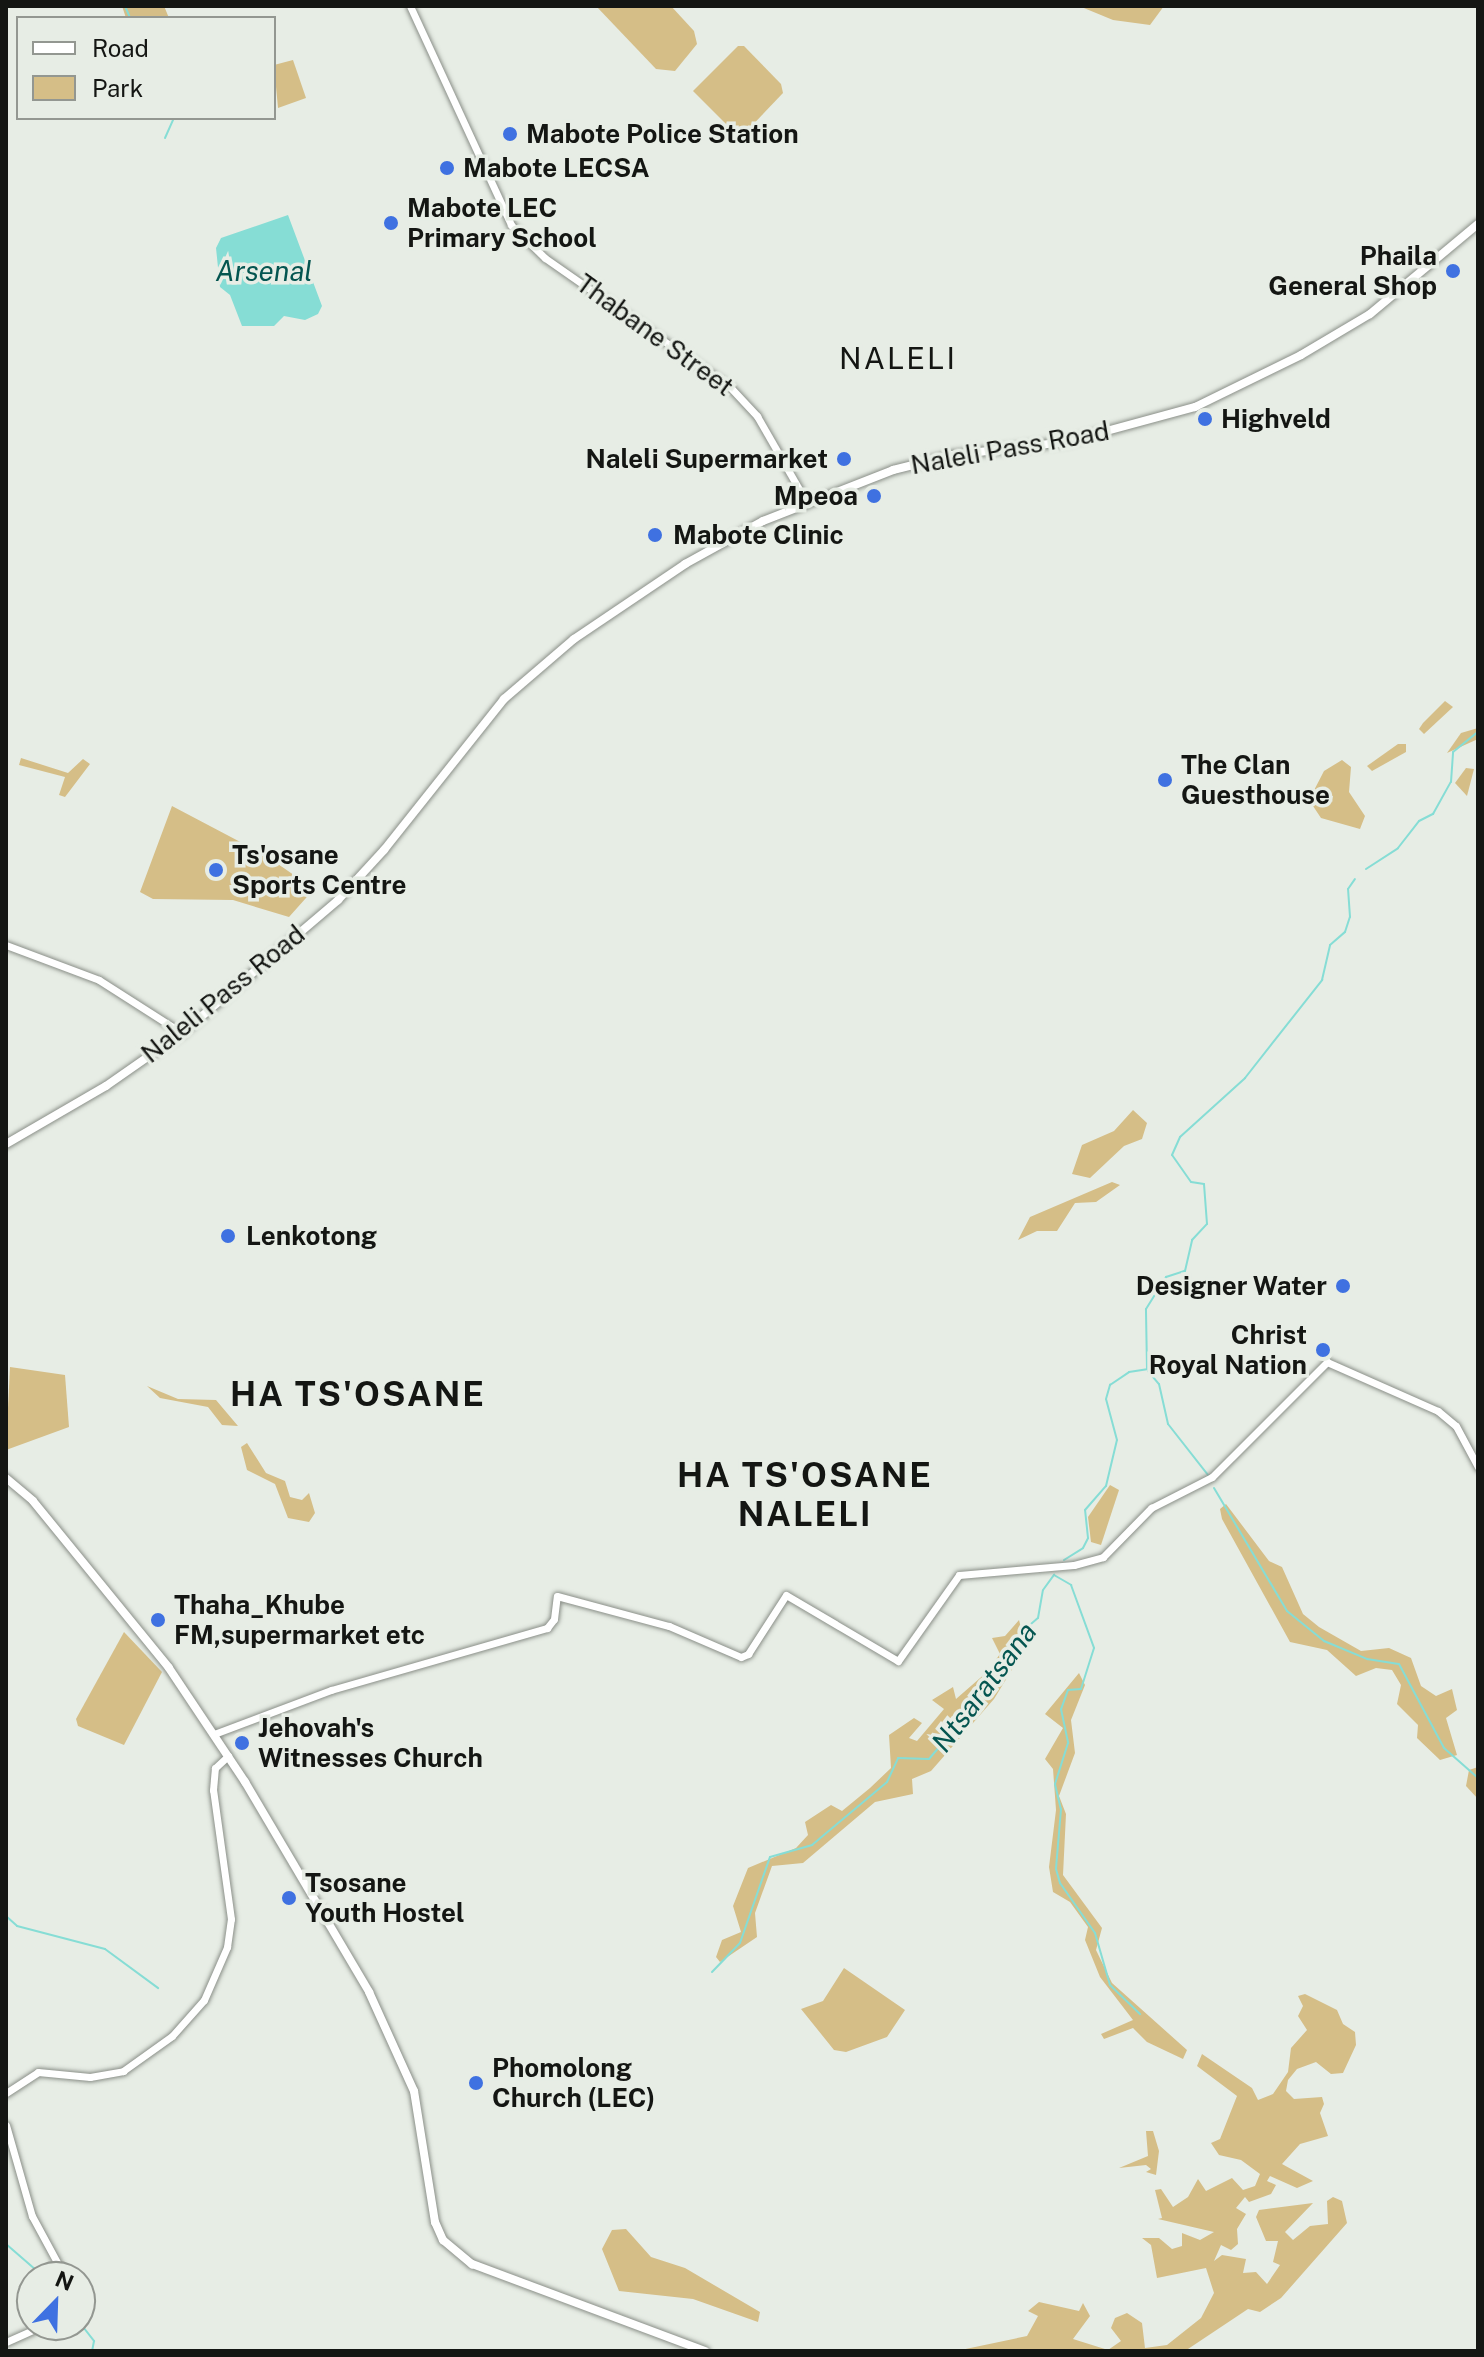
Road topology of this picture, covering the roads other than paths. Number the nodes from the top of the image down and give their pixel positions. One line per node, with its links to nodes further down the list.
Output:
1 (410, 6): 3 (street, Thabane Street)
2 (1478, 224): 3 (main road, Naleli Pass Road)
3 (807, 503): 5 (main road, Naleli Pass Road)
4 (6, 945): 5 (street)
5 (182, 1033): 6 (main road, Naleli Pass Road)
6 (6, 1144)
7 (1478, 1467): 9 (street)
8 (6, 1478): 9 (main road)
9 (214, 1734): 10 (main road)
10 (228, 1756): 11 (street); 14 (main road)
11 (6, 2093)
12 (6, 2125): 13 (street)
13 (56, 2261)
14 (705, 2351)

